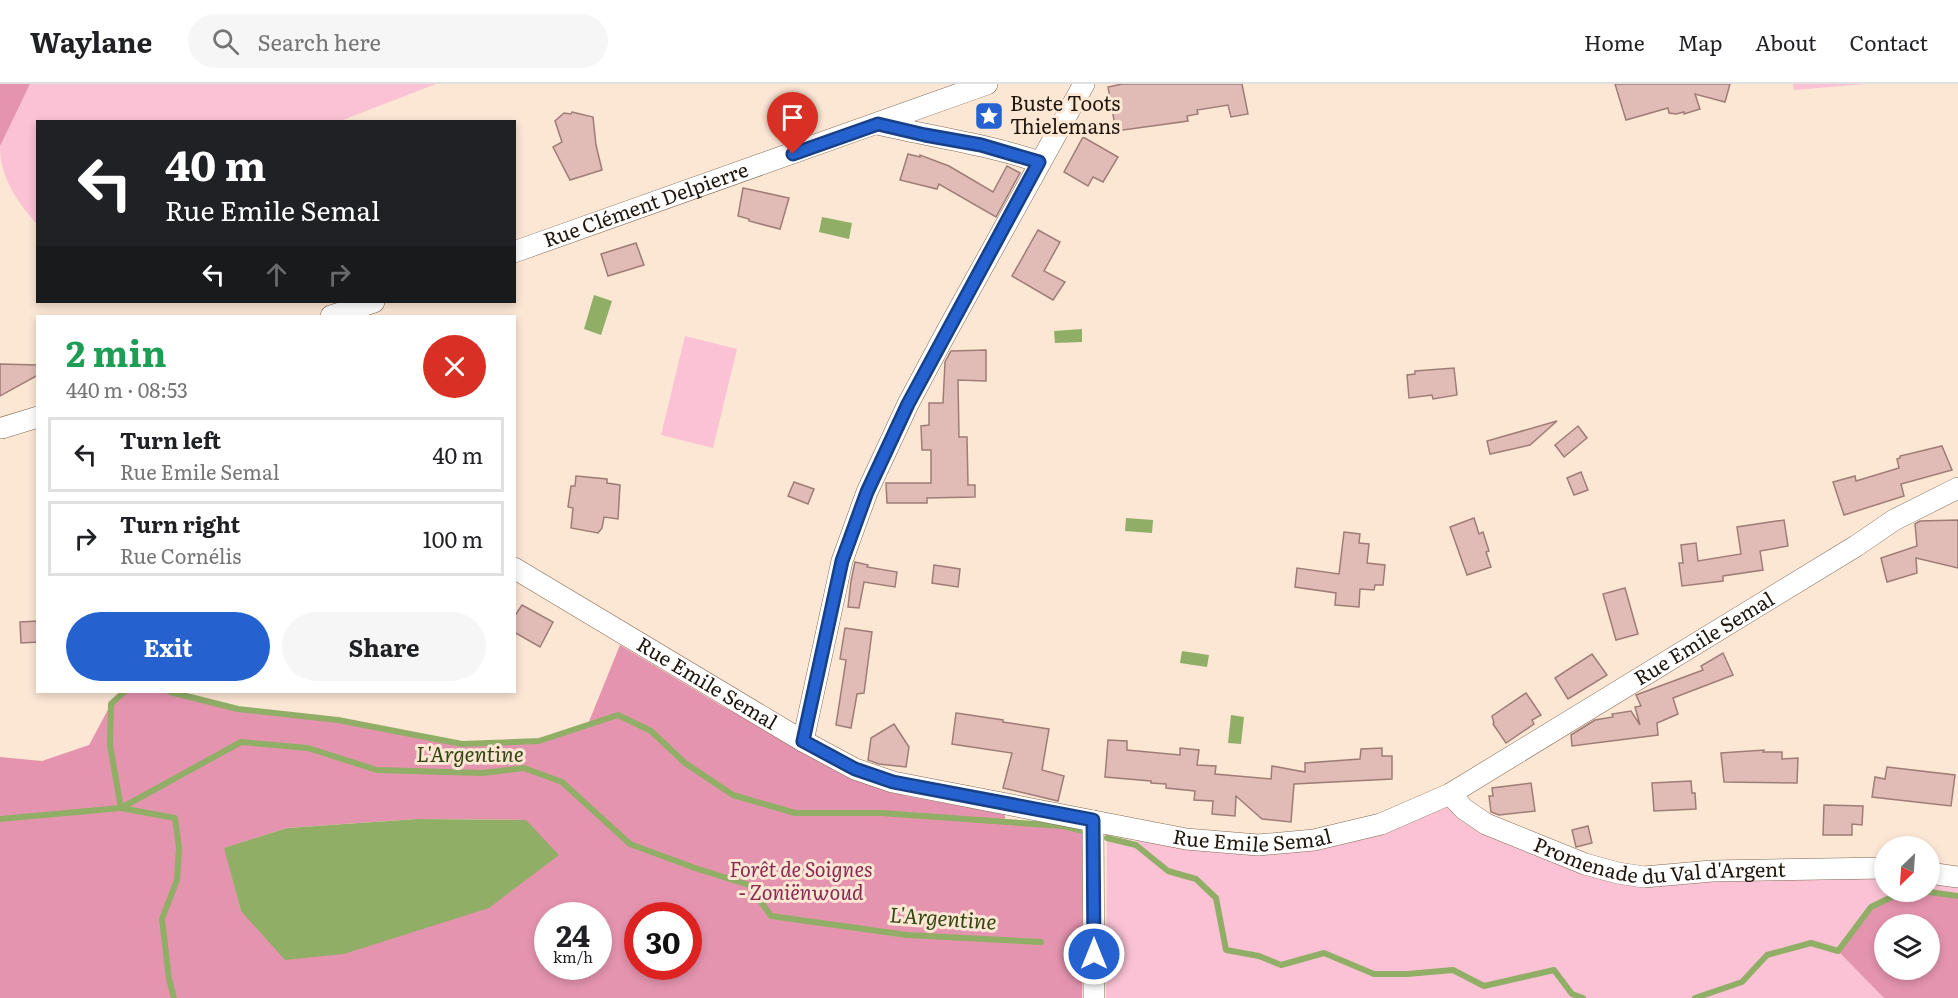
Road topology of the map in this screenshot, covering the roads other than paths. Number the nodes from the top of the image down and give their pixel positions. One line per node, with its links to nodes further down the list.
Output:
1 (987, 84): 3 (street, Rue Clément Delpierre)
2 (1084, 84): 4 (street)
3 (878, 124): 4 (street); 5 (street, Rue Clément Delpierre)
4 (1039, 162): 12 (street)
5 (516, 251)
6 (371, 303): 7 (street)
7 (335, 315)
8 (36, 418): 9 (street)
9 (1, 428)
10 (1958, 488): 13 (street, Rue Emile Semal)
11 (516, 569): 12 (street, Rue Emile Semal)
12 (803, 741): 14 (street, Rue Emile Semal)
13 (1450, 794): 14 (street, Rue Emile Semal); 15 (street, Promenade du Val d'Argent)
14 (1093, 820): 18 (street)
15 (1874, 868)
16 (1940, 875): 17 (street)
17 (1958, 877)
18 (1094, 998)

